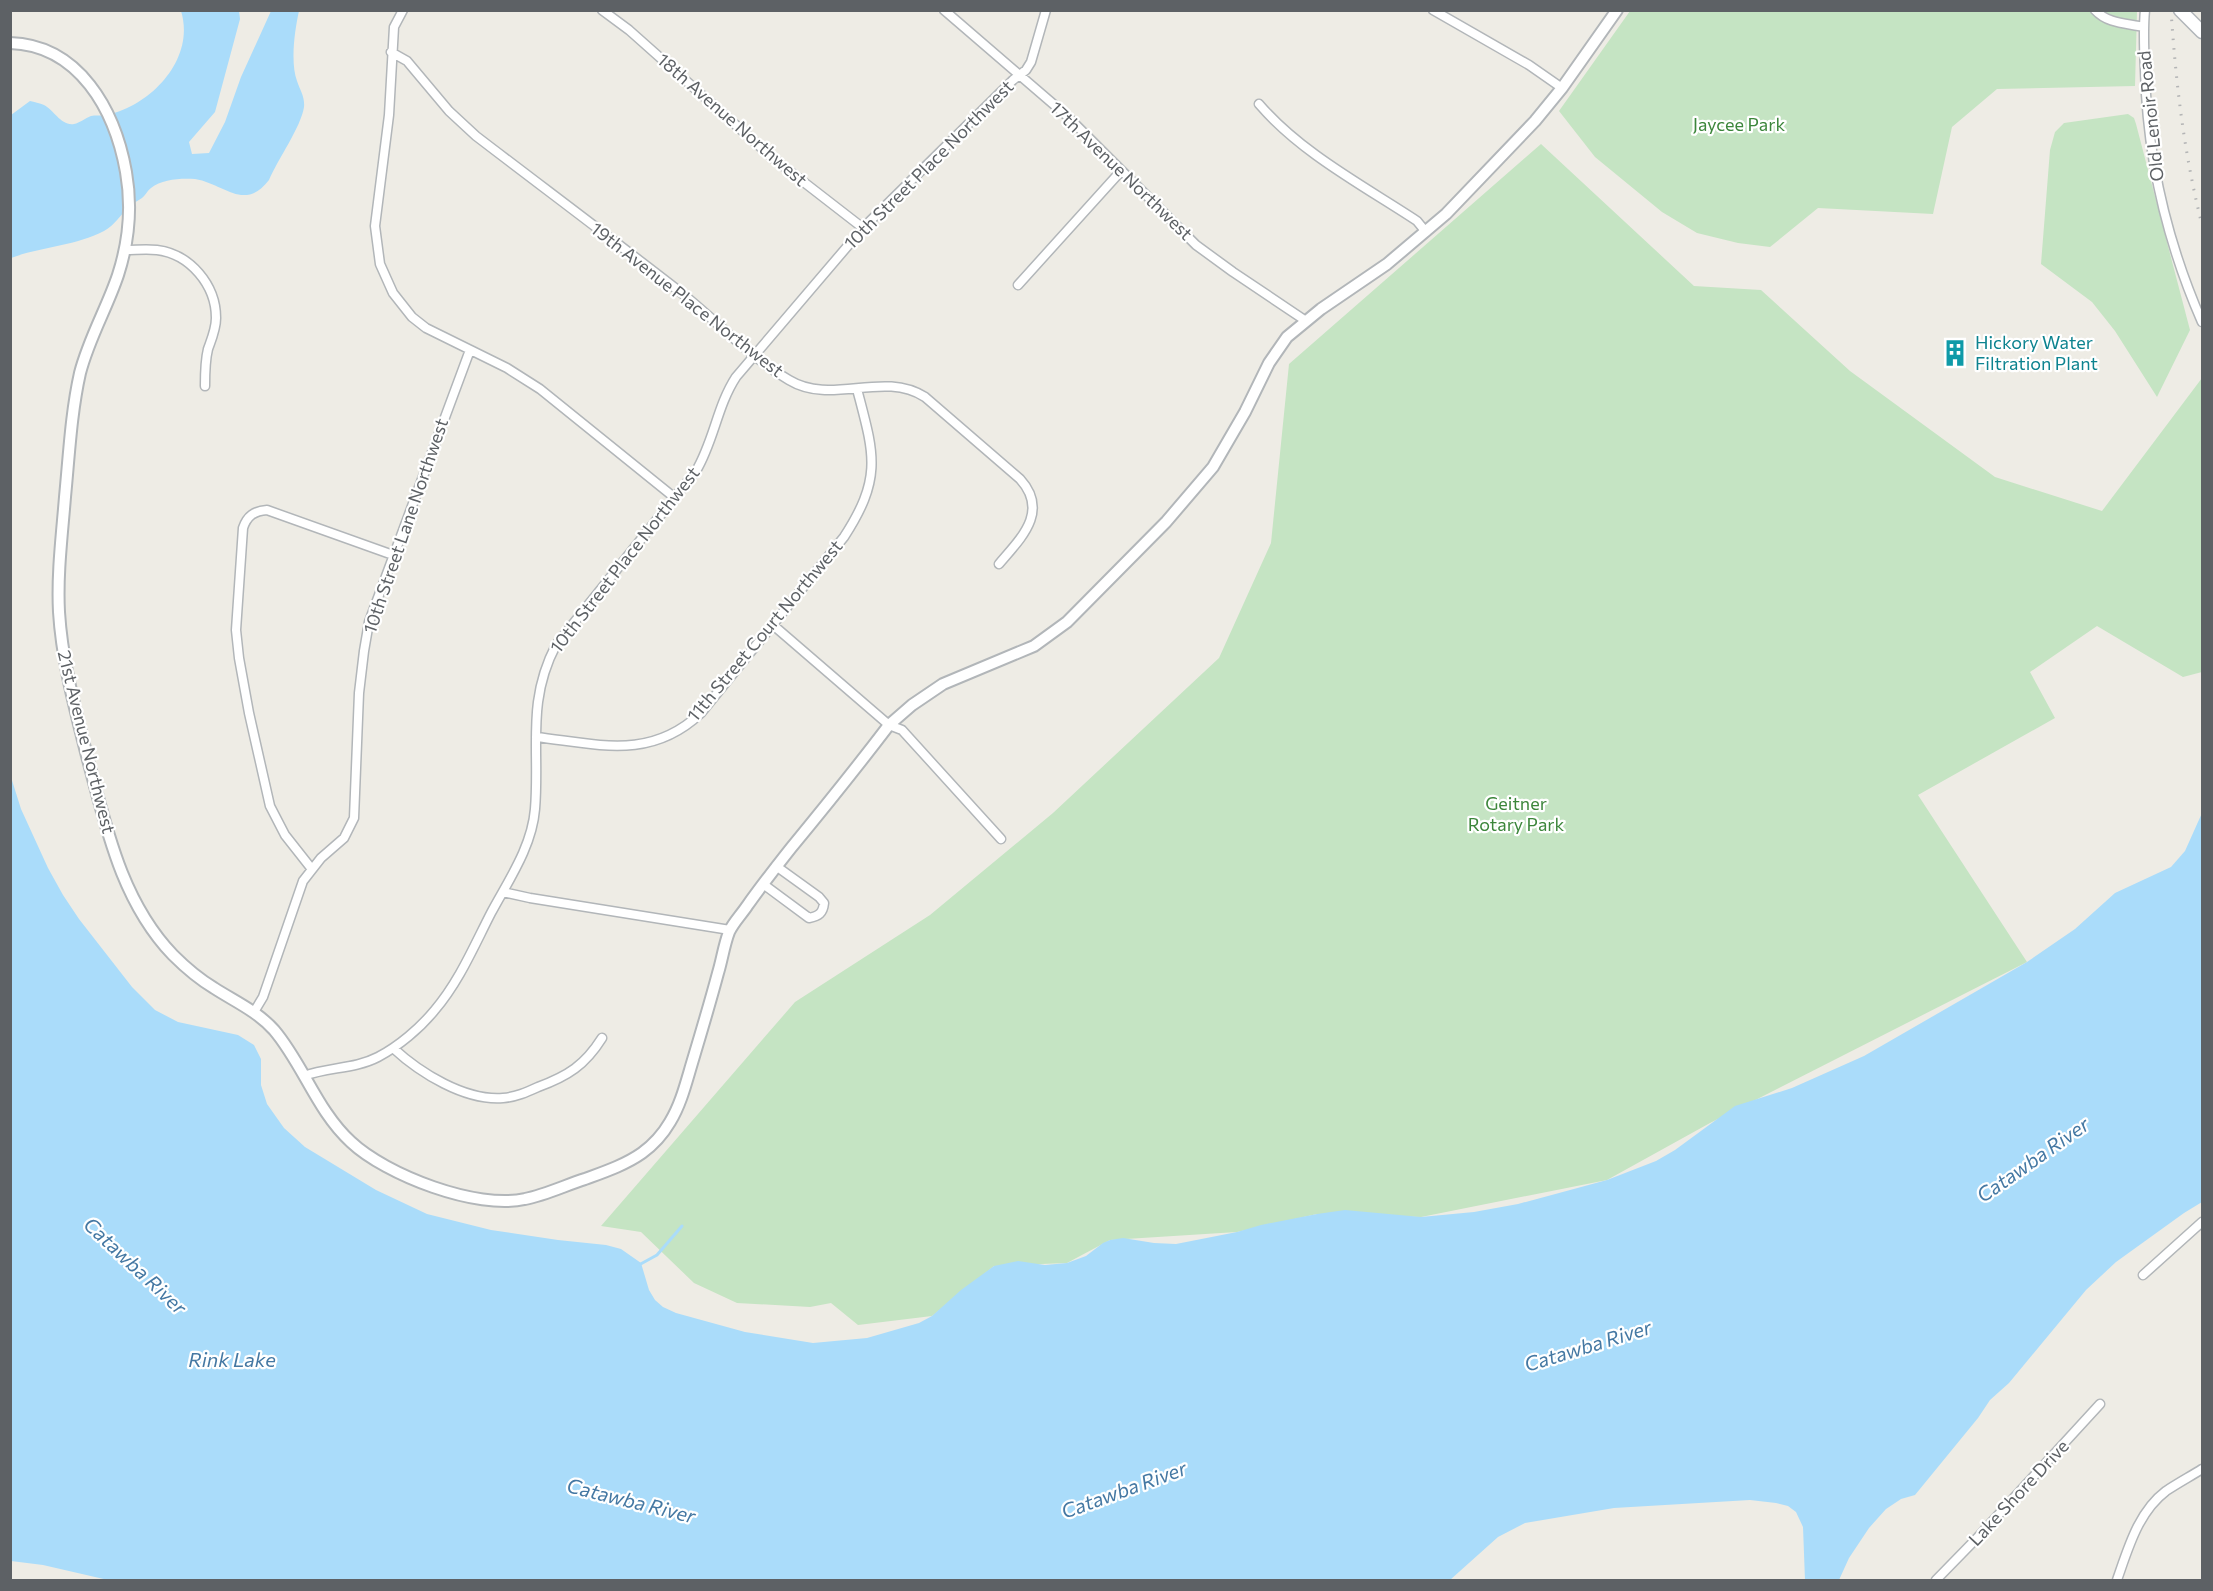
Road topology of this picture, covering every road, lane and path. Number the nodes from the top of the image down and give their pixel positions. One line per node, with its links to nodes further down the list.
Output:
1 (403, 10): 13 (street)
2 (602, 10): 18 (street, 18th Avenue Northwest)
3 (944, 10): 14 (street, 17th Avenue Northwest)
4 (1046, 10): 14 (street, 10th Street Place Northwest)
5 (1433, 10): 15 (street)
6 (1617, 10): 15 (street, 21st Avenue Northwest)
7 (2095, 10): 10 (street)
8 (2145, 10): 10 (street, Old Lenoir Road)
9 (2180, 10): 11 (main road)
10 (2144, 27): 23 (street, Old Lenoir Road)
11 (2202, 32)
12 (10, 43): 20 (street, 21st Avenue Northwest)
13 (391, 52): 24 (street); 25 (street, 19th Avenue Place Northwest)
14 (1019, 74): 17 (street, 17th Avenue Northwest); 18 (street, 10th Street Place Northwest)
15 (1562, 88): 19 (street, 21st Avenue Northwest)
16 (1259, 104): 19 (street)
17 (1121, 171): 21 (street); 22 (street, 17th Avenue Northwest)
18 (863, 228): 25 (street, 10th Street Place Northwest)
19 (1426, 232): 22 (street, 21st Avenue Northwest)
20 (125, 250): 26 (street); 40 (street, 21st Avenue Northwest)
21 (1018, 285)
22 (1306, 321): 32 (street, 21st Avenue Northwest)
23 (2202, 322)
24 (470, 350): 28 (street); 29 (street, 10th Street Lane Northwest)
25 (754, 356): 27 (street, 19th Avenue Place Northwest); 28 (street, 10th Street Place Northwest)
26 (205, 386)
27 (857, 389): 30 (street, 19th Avenue Place Northwest); 31 (street, 11th Street Court Northwest)
28 (675, 498): 33 (street, 10th Street Place Northwest)
29 (393, 555): 36 (street, 10th Street Lane Northwest); 36 (street)
30 (999, 564)
31 (773, 625): 32 (street); 33 (street, 11th Street Court Northwest)
32 (889, 725): 34 (street); 35 (street, 21st Avenue Northwest)
33 (537, 737): 38 (street, 10th Street Place Northwest)
34 (1001, 839)
35 (776, 866): 37 (street, 21st Avenue Northwest); 37 (street)
36 (311, 868): 40 (street)
37 (763, 884): 39 (street, 21st Avenue Northwest)
38 (503, 892): 39 (street); 42 (street, 10th Street Place Northwest)
39 (730, 930): 43 (street, 21st Avenue Northwest)
40 (254, 1012): 43 (street, 21st Avenue Northwest)
41 (602, 1038): 42 (street)
42 (393, 1048): 43 (street, 10th Street Place Northwest)
43 (304, 1076)
44 (2202, 1222): 45 (street)
45 (2144, 1275)
46 (2100, 1404): 48 (street, Lake Shore Drive)
47 (2202, 1469): 49 (street)
48 (1936, 1581)
49 (2117, 1581)

